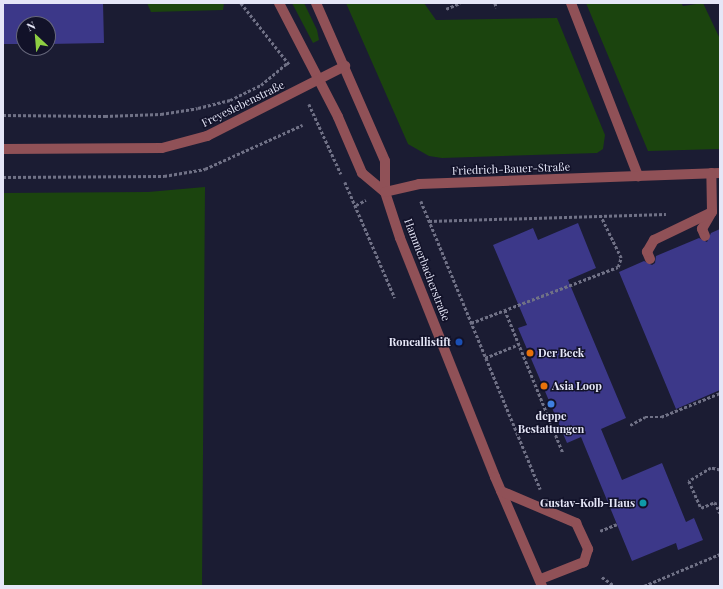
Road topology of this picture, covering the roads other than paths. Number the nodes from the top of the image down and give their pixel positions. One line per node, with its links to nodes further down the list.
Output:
1 (279, 3): 5 (street)
2 (316, 3): 4 (street, Hammerbacherstraße)
3 (571, 3): 8 (street)
4 (345, 66): 5 (street, Freyeslebenstraße); 9 (street, Hammerbacherstraße)
5 (319, 79): 6 (street, Freyeslebenstraße); 9 (street)
6 (3, 149)
7 (716, 173): 8 (street, Friedrich-Bauer-Straße); 10 (street)
8 (638, 176): 9 (street, Friedrich-Bauer-Straße)
9 (386, 192): 13 (street, Hammerbacherstraße)
10 (712, 212): 11 (street); 12 (street)
11 (705, 236)
12 (650, 259)
13 (501, 490): 14 (street, Hammerbacherstraße); 14 (street, Hammerbacherstraße)
14 (541, 583)

